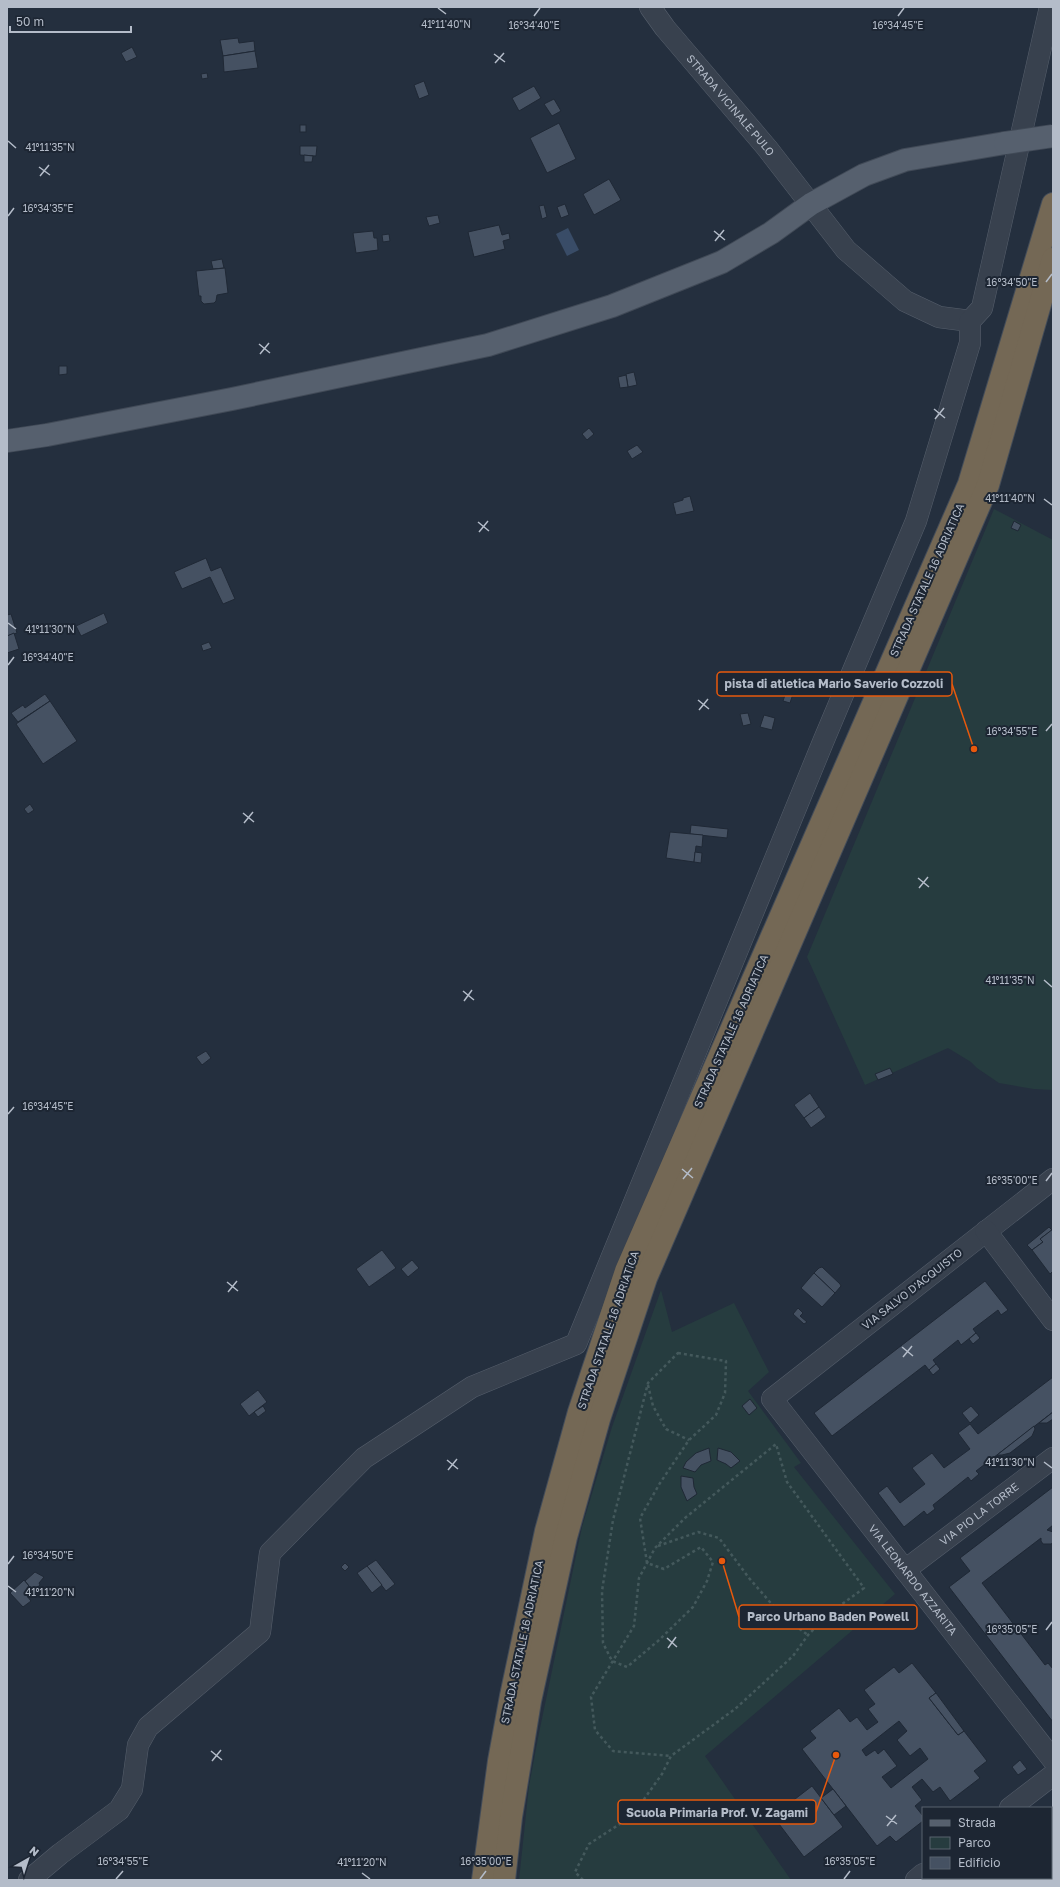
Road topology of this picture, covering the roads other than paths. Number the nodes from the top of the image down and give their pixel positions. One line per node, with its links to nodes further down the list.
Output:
1 (650, 7): 4 (street, STRADA VICINALE PULO)
2 (1050, 7): 7 (street)
3 (1053, 136): 4 (main road, bridge)
4 (811, 204): 7 (street, STRADA VICINALE PULO); 8 (main road)
5 (1053, 204): 19 (highway, STRADA STATALE 16 ADRIATICA)
6 (1053, 259): 20 (highway, STRADA STATALE 16 ADRIATICA)
7 (970, 321): 18 (street)
8 (7, 441)
9 (1053, 1179): 10 (street, VIA SALVO D'ACQUISTO)
10 (986, 1231): 11 (street); 12 (street, VIA SALVO D'ACQUISTO)
11 (1053, 1320)
12 (772, 1399): 14 (street, VIA LEONARDO AZZARITA)
13 (1053, 1458): 14 (street, VIA PIO LA TORRE)
14 (905, 1570): 15 (street, VIA LEONARDO AZZARITA)
15 (1053, 1760)
16 (1053, 1775): 17 (street)
17 (1011, 1807)
18 (28, 1880)
19 (483, 1880)
20 (504, 1880)

